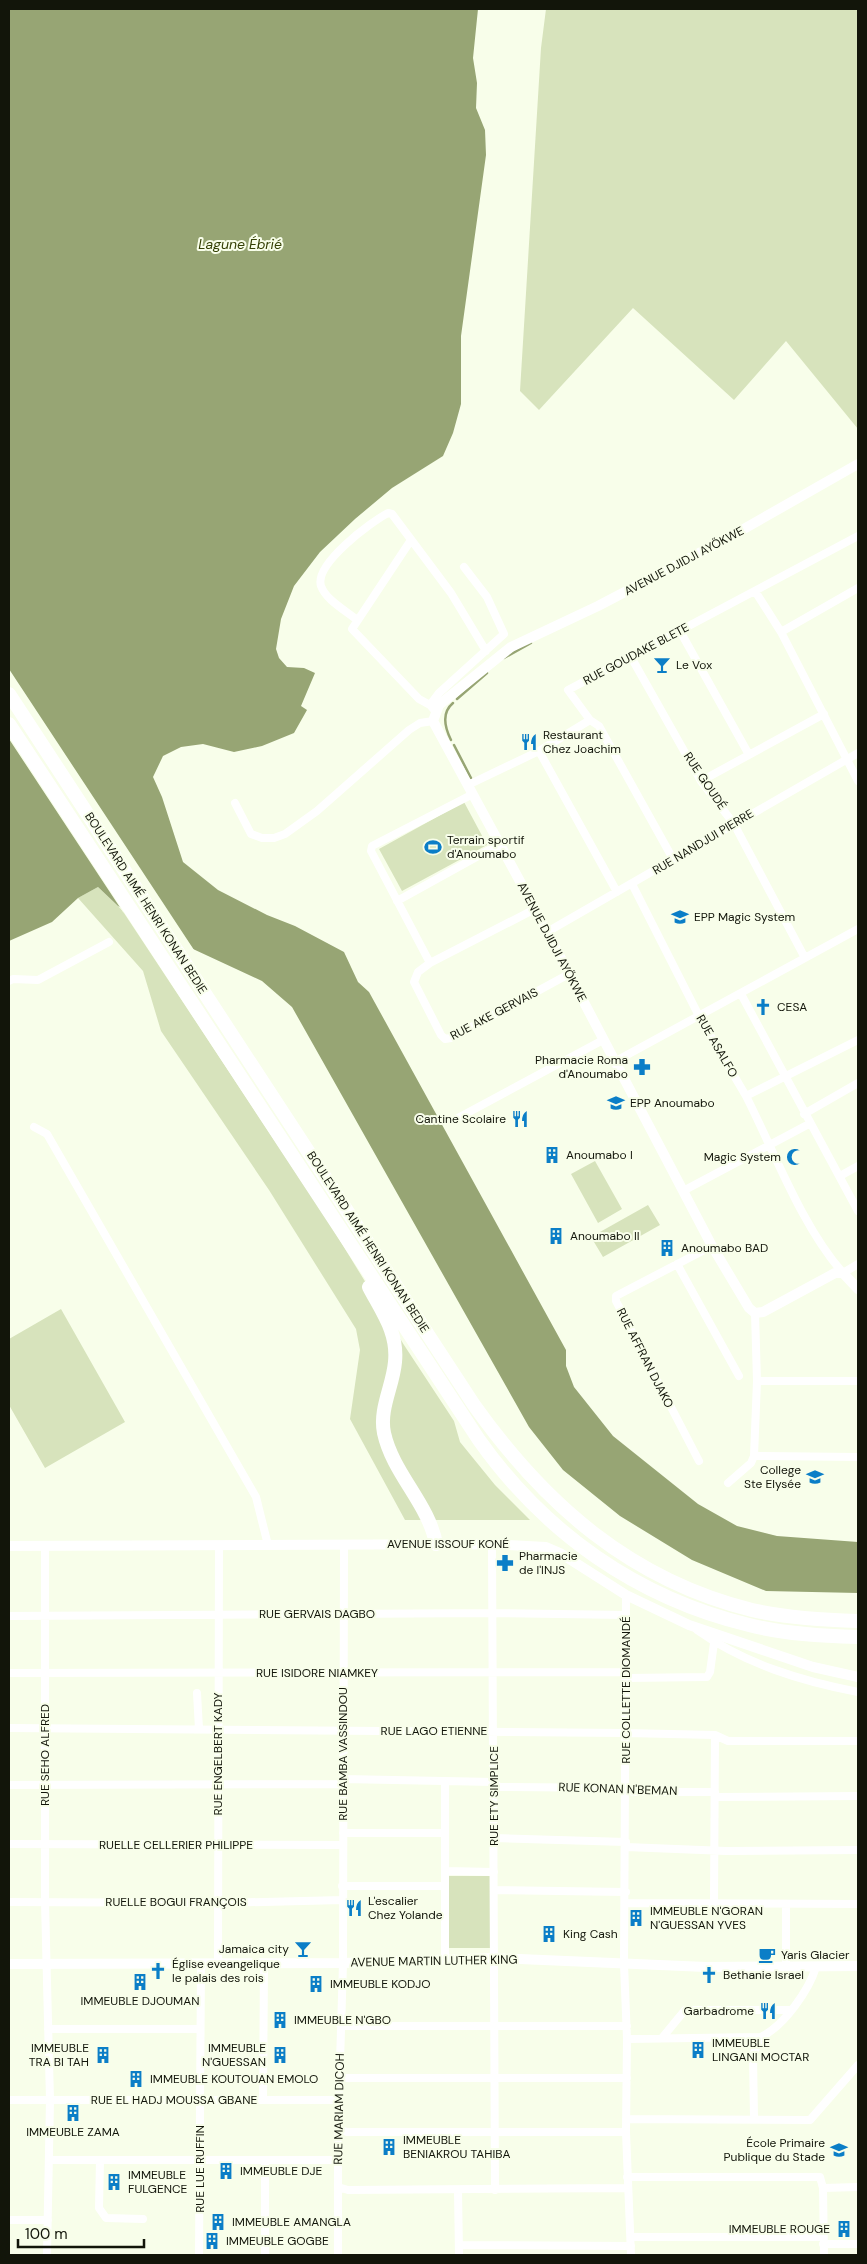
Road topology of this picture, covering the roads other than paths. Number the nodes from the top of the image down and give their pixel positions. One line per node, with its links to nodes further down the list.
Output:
1 (858, 464): 13 (street, AVENUE DJIDJI AYÖKWE)
2 (858, 536): 6 (street, RUE GOUDAKE BLETE)
3 (411, 540): 7 (street); 7 (street); 10 (street)
4 (464, 567): 10 (street)
5 (858, 588): 9 (street)
6 (755, 591): 8 (street, RUE GOUDAKE BLETE); 9 (street)
7 (357, 620): 13 (street)
8 (680, 631): 11 (street, RUE GOUDAKE BLETE); 19 (street)
9 (781, 632): 14 (street)
10 (486, 652): 13 (street)
11 (631, 657): 15 (street, RUE GOUDAKE BLETE); 21 (street, RUE GOUDÉ)
12 (9, 694): 84 (highway, BOULEVARD AIMÉ HENRI KONAN BEDIE)
13 (433, 712): 23 (street, AVENUE DJIDJI AYÖKWE); 24 (street)
14 (824, 714): 19 (street); 20 (street)
15 (590, 720): 17 (street); 27 (street)
16 (9, 724): 56 (highway, BOULEVARD AIMÉ HENRI KONAN BEDIE)
17 (539, 751): 23 (street); 29 (street)
18 (858, 753): 20 (street, RUE NANDJUI PIERRE)
19 (748, 754): 21 (street)
20 (847, 759): 22 (street); 25 (street, RUE NANDJUI PIERRE)
21 (701, 780): 25 (street, RUE GOUDÉ)
22 (858, 781)
23 (471, 789): 26 (street, AVENUE DJIDJI AYÖKWE); 30 (street)
24 (234, 803)
25 (734, 824): 27 (street, RUE NANDJUI PIERRE); 35 (street, RUE GOUDÉ)
26 (500, 844): 30 (street); 31 (street, AVENUE DJIDJI AYÖKWE)
27 (673, 860): 28 (street, RUE NANDJUI PIERRE)
28 (632, 884): 29 (street, RUE NANDJUI PIERRE); 40 (street, RUE ASALFO)
29 (617, 892): 33 (street, RUE NANDJUI PIERRE)
30 (397, 901): 36 (street)
31 (535, 909): 33 (street, AVENUE DJIDJI AYÖKWE); 36 (street, RUE AKE GERVAIS)
32 (858, 929): 35 (street)
33 (547, 932): 37 (street, AVENUE DJIDJI AYÖKWE)
34 (109, 942): 38 (street)
35 (805, 958): 39 (street)
36 (430, 963): 37 (street, RUE AKE GERVAIS)
37 (569, 974): 41 (street, AVENUE DJIDJI AYÖKWE)
38 (9, 982)
39 (741, 994): 40 (street); 44 (street)
40 (699, 1016): 43 (street); 46 (street, RUE ASALFO)
41 (603, 1040): 43 (street, AVENUE DJIDJI AYÖKWE); 48 (street)
42 (858, 1040): 44 (street)
43 (614, 1062): 54 (street, AVENUE DJIDJI AYÖKWE)
44 (784, 1076): 46 (street); 47 (street)
45 (858, 1083): 47 (street)
46 (746, 1096): 51 (street, RUE ASALFO)
47 (804, 1114): 49 (street)
48 (456, 1119)
49 (809, 1124): 51 (street); 53 (street)
50 (34, 1127): 73 (street)
51 (770, 1144): 54 (street); 60 (street, RUE ASALFO)
52 (858, 1166): 53 (street)
53 (840, 1176): 55 (street)
54 (682, 1190): 57 (street, AVENUE DJIDJI AYÖKWE)
55 (858, 1211)
56 (337, 1222): 70 (highway); 86 (highway, BOULEVARD AIMÉ HENRI KONAN BEDIE)
57 (712, 1246): 58 (street, RUE AFFRAN DJAKO); 62 (street, AVENUE DJIDJI AYÖKWE)
58 (678, 1264): 63 (street); 68 (street, RUE AFFRAN DJAKO)
59 (858, 1264): 60 (street)
60 (843, 1273): 61 (street); 62 (street)
61 (858, 1289)
62 (755, 1313): 64 (street)
63 (739, 1376)
64 (756, 1380): 65 (street); 66 (street)
65 (858, 1381)
66 (754, 1456): 67 (street); 69 (street)
67 (858, 1457)
68 (698, 1462)
69 (728, 1483)
70 (436, 1544): 71 (street, AVENUE ISSOUF KONÉ); 74 (street, AVENUE ISSOUF KONÉ)
71 (492, 1544): 77 (street, AVENUE ISSOUF KONÉ); 78 (street, RUE ETY SIMPLICE)
72 (219, 1545): 73 (street, AVENUE ISSOUF KONÉ); 76 (street, AVENUE ISSOUF KONÉ); 79 (street, RUE ENGELBERT KADY)
73 (268, 1545): 74 (street, AVENUE ISSOUF KONÉ)
74 (344, 1545): 80 (street, RUE BAMBA VASSINDOU)
75 (9, 1546): 76 (street, AVENUE ISSOUF KONÉ)
76 (45, 1546): 81 (street, RUE SEHO ALFRED)
77 (626, 1595): 82 (street, RUE COLLETTE DIOMANDÉ); 85 (street, AVENUE ISSOUF KONÉ)
78 (493, 1613): 80 (street, RUE GERVAIS DAGBO); 82 (street, RUE GERVAIS DAGBO); 88 (street, RUE ETY SIMPLICE)
79 (219, 1614): 80 (street, RUE GERVAIS DAGBO); 81 (street, RUE GERVAIS DAGBO); 91 (street, RUE ENGELBERT KADY)
80 (343, 1614): 92 (street, RUE BAMBA VASSINDOU)
81 (45, 1615): 83 (street, RUE GERVAIS DAGBO); 90 (street, RUE SEHO ALFRED)
82 (626, 1615): 93 (street, RUE COLLETTE DIOMANDÉ)
83 (9, 1616)
84 (858, 1621)
85 (689, 1625): 87 (street); 94 (street, AVENUE ISSOUF KONÉ)
86 (858, 1637)
87 (714, 1642): 93 (street, RUE ISIDORE NIAMKEY); 96 (street)
88 (493, 1672): 92 (street, RUE ISIDORE NIAMKEY); 93 (street, RUE ISIDORE NIAMKEY); 102 (street, RUE ETY SIMPLICE)
89 (9, 1673): 90 (street, RUE ISIDORE NIAMKEY)
90 (45, 1673): 91 (street, RUE ISIDORE NIAMKEY); 98 (street, RUE SEHO ALFRED)
91 (218, 1673): 92 (street, RUE ISIDORE NIAMKEY); 100 (street, RUE ENGELBERT KADY)
92 (343, 1673): 101 (street, RUE BAMBA VASSINDOU)
93 (626, 1675): 103 (street, RUE COLLETTE DIOMANDÉ)
94 (858, 1677)
95 (197, 1692): 99 (street)
96 (858, 1692)
97 (9, 1728): 98 (street, RUE LAGO ETIENNE)
98 (45, 1728): 99 (street, RUE LAGO ETIENNE); 111 (street, RUE SEHO ALFRED)
99 (199, 1729): 100 (street, RUE LAGO ETIENNE)
100 (219, 1730): 101 (street, RUE LAGO ETIENNE); 109 (street, RUE ENGELBERT KADY)
101 (343, 1731): 102 (street, RUE LAGO ETIENNE); 106 (street, RUE BAMBA VASSINDOU)
102 (494, 1732): 103 (street, RUE LAGO ETIENNE); 108 (street, RUE ETY SIMPLICE)
103 (626, 1733): 104 (street, RUE LAGO ETIENNE); 112 (street, RUE COLLETTE DIOMANDÉ)
104 (715, 1735): 105 (street, RUE LAGO ETIENNE); 113 (street)
105 (858, 1742)
106 (343, 1781): 107 (street, RUE KONAN N'BEMAN); 109 (street, RUE KONAN N'BEMAN); 115 (street, RUE BAMBA VASSINDOU)
107 (444, 1782): 108 (street, RUE KONAN N'BEMAN); 116 (street)
108 (494, 1782): 112 (street, RUE KONAN N'BEMAN); 117 (street, RUE ETY SIMPLICE)
109 (218, 1784): 111 (street, RUE KONAN N'BEMAN); 120 (street, RUE ENGELBERT KADY)
110 (9, 1785): 111 (street, RUE KONAN N'BEMAN)
111 (44, 1785): 119 (street, RUE SEHO ALFRED)
112 (625, 1788): 113 (street, RUE KONAN N'BEMAN); 122 (street, RUE COLLETTE DIOMANDÉ)
113 (715, 1795): 114 (street, RUE KONAN N'BEMAN); 123 (street)
114 (858, 1796)
115 (343, 1833): 116 (street); 121 (street, RUE BAMBA VASSINDOU)
116 (445, 1833): 125 (street)
117 (494, 1838): 122 (street); 126 (street, RUE ETY SIMPLICE)
118 (9, 1844): 119 (street, RUELLE CELLERIER PHILIPPE)
119 (46, 1845): 120 (street, RUELLE CELLERIER PHILIPPE); 133 (street, RUE SEHO ALFRED)
120 (218, 1845): 121 (street, RUELLE CELLERIER PHILIPPE); 134 (street, RUE ENGELBERT KADY)
121 (342, 1845): 127 (street, RUE BAMBA VASSINDOU)
122 (626, 1845): 123 (street); 130 (street, RUE COLLETTE DIOMANDÉ)
123 (715, 1849): 124 (street); 136 (street)
124 (858, 1850)
125 (445, 1871): 126 (street); 128 (street)
126 (494, 1872): 129 (street, RUE ETY SIMPLICE)
127 (342, 1886): 128 (street); 131 (street, RUE BAMBA VASSINDOU)
128 (445, 1886): 140 (street)
129 (494, 1890): 130 (street); 139 (street, RUE ETY SIMPLICE)
130 (626, 1892): 135 (street, RUE COLLETTE DIOMANDÉ)
131 (342, 1900): 134 (street, RUELLE BOGUI FRANÇOIS); 143 (street, RUE BAMBA VASSINDOU)
132 (9, 1902): 133 (street, RUELLE BOGUI FRANÇOIS)
133 (46, 1902): 134 (street, RUELLE BOGUI FRANÇOIS); 145 (street, RUE SEHO ALFRED)
134 (218, 1903): 141 (street, RUE ENGELBERT KADY)
135 (626, 1903): 136 (street); 147 (street, RUE COLLETTE DIOMANDÉ)
136 (714, 1903): 137 (street)
137 (786, 1904): 138 (street); 150 (street)
138 (858, 1904)
139 (495, 1958): 140 (street, AVENUE MARTIN LUTHER KING); 147 (street, AVENUE MARTIN LUTHER KING); 153 (street, RUE ETY SIMPLICE)
140 (446, 1960): 143 (street, AVENUE MARTIN LUTHER KING)
141 (218, 1963): 142 (street, AVENUE MARTIN LUTHER KING); 146 (street, AVENUE MARTIN LUTHER KING)
142 (264, 1963): 143 (street, AVENUE MARTIN LUTHER KING); 167 (street)
143 (343, 1963): 152 (street, RUE MARIAM DICOH)
144 (9, 1964): 145 (street, AVENUE MARTIN LUTHER KING)
145 (47, 1964): 146 (street, AVENUE MARTIN LUTHER KING); 155 (street, RUE SEHO ALFRED)
146 (201, 1964): 156 (street, RUE LUE RUFFIN)
147 (624, 1964): 150 (street, AVENUE MARTIN LUTHER KING); 154 (street, RUE COLLETTE DIOMANDÉ)
148 (816, 1966): 149 (street, AVENUE MARTIN LUTHER KING); 150 (street, AVENUE MARTIN LUTHER KING); 151 (street)
149 (858, 1966)
150 (786, 1967)
151 (791, 2010): 157 (street); 158 (street)
152 (340, 2024): 153 (street); 161 (street, RUE MARIAM DICOH)
153 (496, 2025): 154 (street); 163 (street, RUE ETY SIMPLICE)
154 (626, 2026): 159 (street, RUE COLLETTE DIOMANDÉ)
155 (48, 2028): 156 (street); 165 (street, RUE SEHO ALFRED)
156 (200, 2029): 166 (street, RUE LUE RUFFIN)
157 (761, 2037): 158 (street); 170 (street)
158 (662, 2038): 159 (street)
159 (627, 2039): 162 (street, RUE COLLETTE DIOMANDÉ)
160 (858, 2064): 170 (street)
161 (340, 2078): 163 (street); 168 (street, RUE MARIAM DICOH)
162 (626, 2078): 163 (street); 169 (street, RUE COLLETTE DIOMANDÉ)
163 (495, 2079): 172 (street, RUE ETY SIMPLICE)
164 (9, 2100): 165 (street, RUE EL HADJ MOUSSA GBANE)
165 (50, 2100): 166 (street, RUE EL HADJ MOUSSA GBANE); 174 (street, RUE SEHO ALFRED)
166 (200, 2100): 167 (street, RUE EL HADJ MOUSSA GBANE); 176 (street, RUE LUE RUFFIN)
167 (263, 2100): 168 (street, RUE EL HADJ MOUSSA GBANE)
168 (339, 2100): 171 (street, RUE MARIAM DICOH)
169 (626, 2119): 170 (street); 173 (street, RUE COLLETTE DIOMANDÉ)
170 (754, 2119)
171 (338, 2129): 172 (street); 178 (street, RUE MARIAM DICOH)
172 (495, 2132): 173 (street); 185 (street, RUE ETY SIMPLICE)
173 (626, 2132): 179 (street, RUE COLLETTE DIOMANDÉ)
174 (50, 2160): 175 (street); 188 (street, RUE SEHO ALFRED)
175 (100, 2160): 176 (street); 186 (street)
176 (200, 2160): 177 (street); 194 (street, RUE LUE RUFFIN)
177 (265, 2160): 178 (street); 195 (street)
178 (338, 2160): 180 (street, RUE MARIAM DICOH)
179 (627, 2176): 182 (street, RUE COLLETTE DIOMANDÉ); 183 (street)
180 (338, 2187): 184 (street); 196 (street, RUE MARIAM DICOH)
181 (858, 2187): 183 (street)
182 (627, 2188): 185 (street); 190 (street, RUE COLLETTE DIOMANDÉ)
183 (824, 2188): 189 (street)
184 (458, 2190): 185 (street); 192 (street)
185 (495, 2190)
186 (143, 2219)
187 (9, 2220): 188 (street)
188 (48, 2220): 193 (street, RUE SEHO ALFRED)
189 (824, 2240): 190 (street); 191 (street); 199 (street)
190 (631, 2241): 192 (street); 198 (street, RUE COLLETTE DIOMANDÉ)
191 (858, 2244)
192 (459, 2245): 197 (street)
193 (47, 2255)
194 (199, 2255)
195 (265, 2255)
196 (338, 2255)
197 (459, 2255)
198 (631, 2255)
199 (824, 2255)

